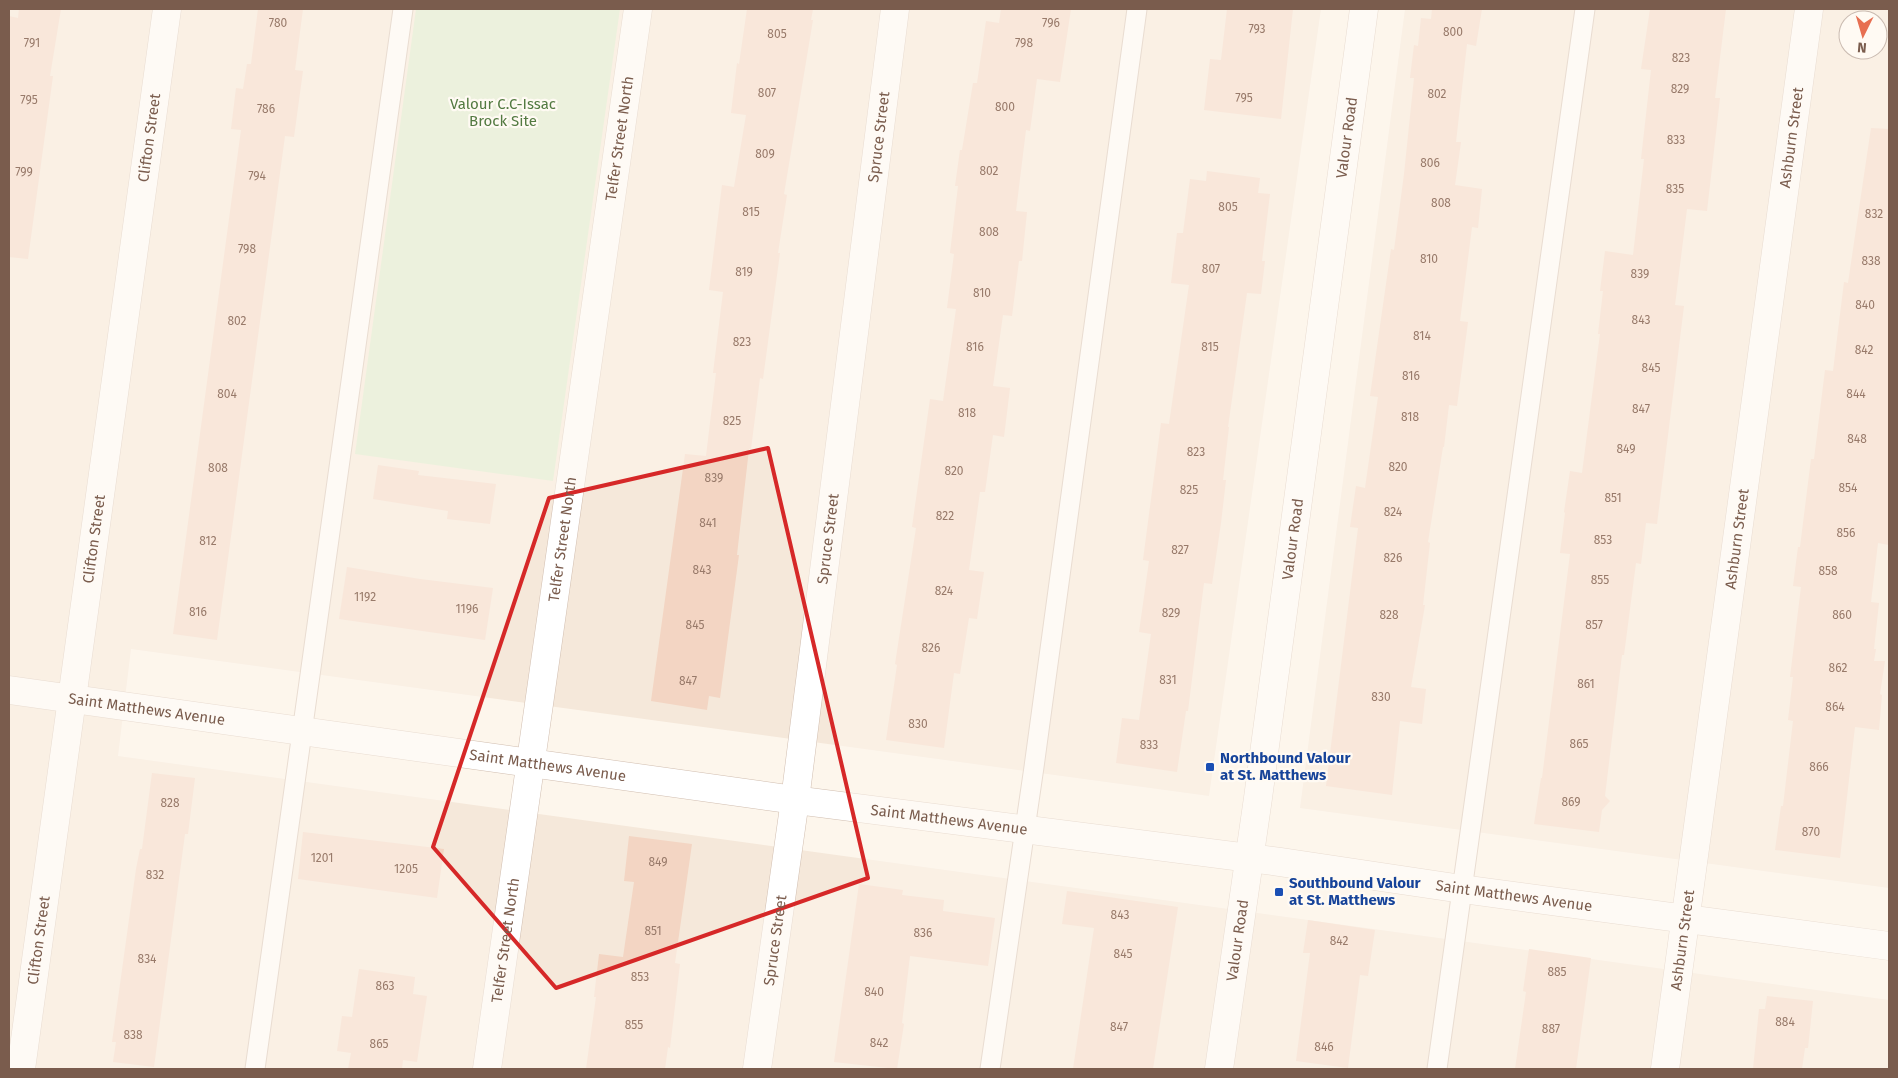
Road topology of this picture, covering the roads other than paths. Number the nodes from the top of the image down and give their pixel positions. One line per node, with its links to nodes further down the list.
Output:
1 (167, 9): 10 (street, Clifton Street)
2 (402, 9): 11 (lane)
3 (638, 9): 12 (street, Telfer Street North)
4 (895, 9): 13 (street, Spruce Street)
5 (1137, 9): 14 (lane)
6 (1364, 9): 15 (street, Valour Road)
7 (1584, 9): 16 (lane)
8 (1809, 9): 17 (street, Ashburn Street)
9 (9, 690): 10 (street, Saint Matthews Avenue)
10 (73, 700): 11 (street, Saint Matthews Avenue); 19 (street, Clifton Street)
11 (302, 731): 12 (street, Saint Matthews Avenue); 20 (lane)
12 (530, 762): 13 (street, Saint Matthews Avenue); 21 (street, Telfer Street North)
13 (796, 800): 14 (street, Saint Matthews Avenue); 22 (street, Spruce Street)
14 (1025, 830): 15 (street, Saint Matthews Avenue); 23 (lane)
15 (1250, 858): 16 (street, Saint Matthews Avenue); 24 (street, Valour Road)
16 (1462, 889): 17 (street, Saint Matthews Avenue); 25 (lane)
17 (1686, 919): 18 (street, Saint Matthews Avenue); 26 (street, Ashburn Street)
18 (1889, 946)
19 (21, 1069)
20 (255, 1069)
21 (487, 1069)
22 (757, 1069)
23 (990, 1069)
24 (1220, 1069)
25 (1438, 1069)
26 (1665, 1069)

